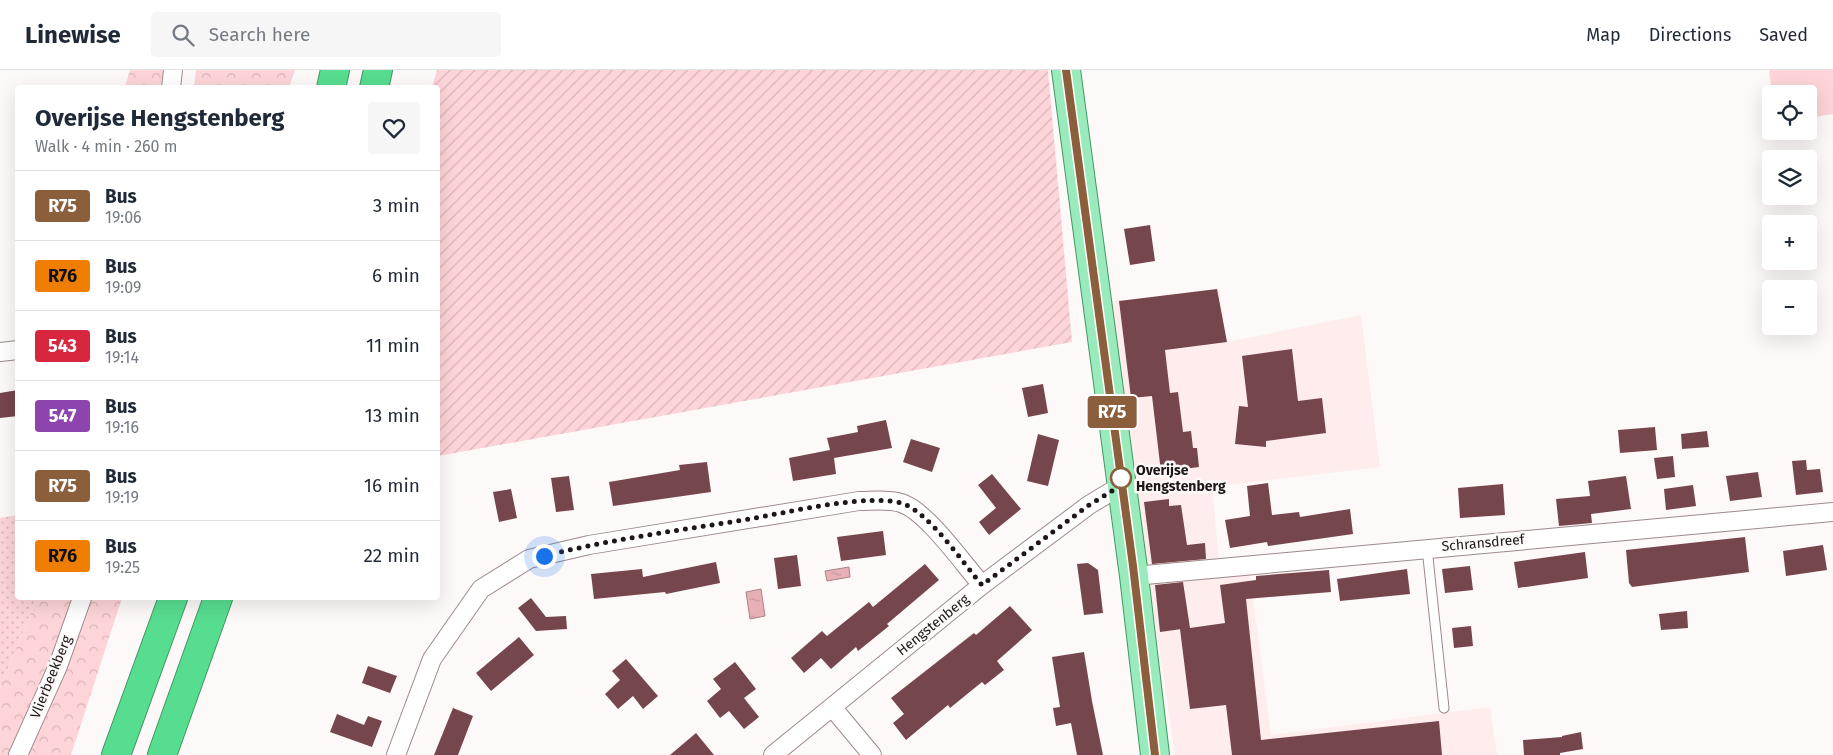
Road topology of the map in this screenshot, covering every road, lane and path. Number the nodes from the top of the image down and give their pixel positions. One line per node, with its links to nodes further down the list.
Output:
1 (173, 70): 5 (street)
2 (335, 70): 6 (highway)
3 (378, 70): 7 (highway)
4 (1066, 70): 10 (main road)
5 (171, 85)
6 (332, 85)
7 (375, 85)
8 (15, 350): 9 (street)
9 (0, 352)
10 (1122, 485): 13 (main road); 14 (street, Hengstenberg)
11 (1833, 512): 12 (street, Schransdreef)
12 (1427, 548): 13 (street, Schransdreef); 19 (lane)
13 (1134, 576): 26 (main road)
14 (982, 585): 18 (street, Hengstenberg); 23 (street)
15 (81, 600): 20 (street, Vlierbeekberg)
16 (171, 600): 21 (highway)
17 (217, 600): 22 (highway)
18 (832, 707): 24 (street, Hengstenberg); 25 (street)
19 (1444, 708)
20 (18, 755)
21 (116, 755)
22 (162, 755)
23 (396, 755)
24 (774, 755)
25 (872, 755)
26 (1155, 755)

